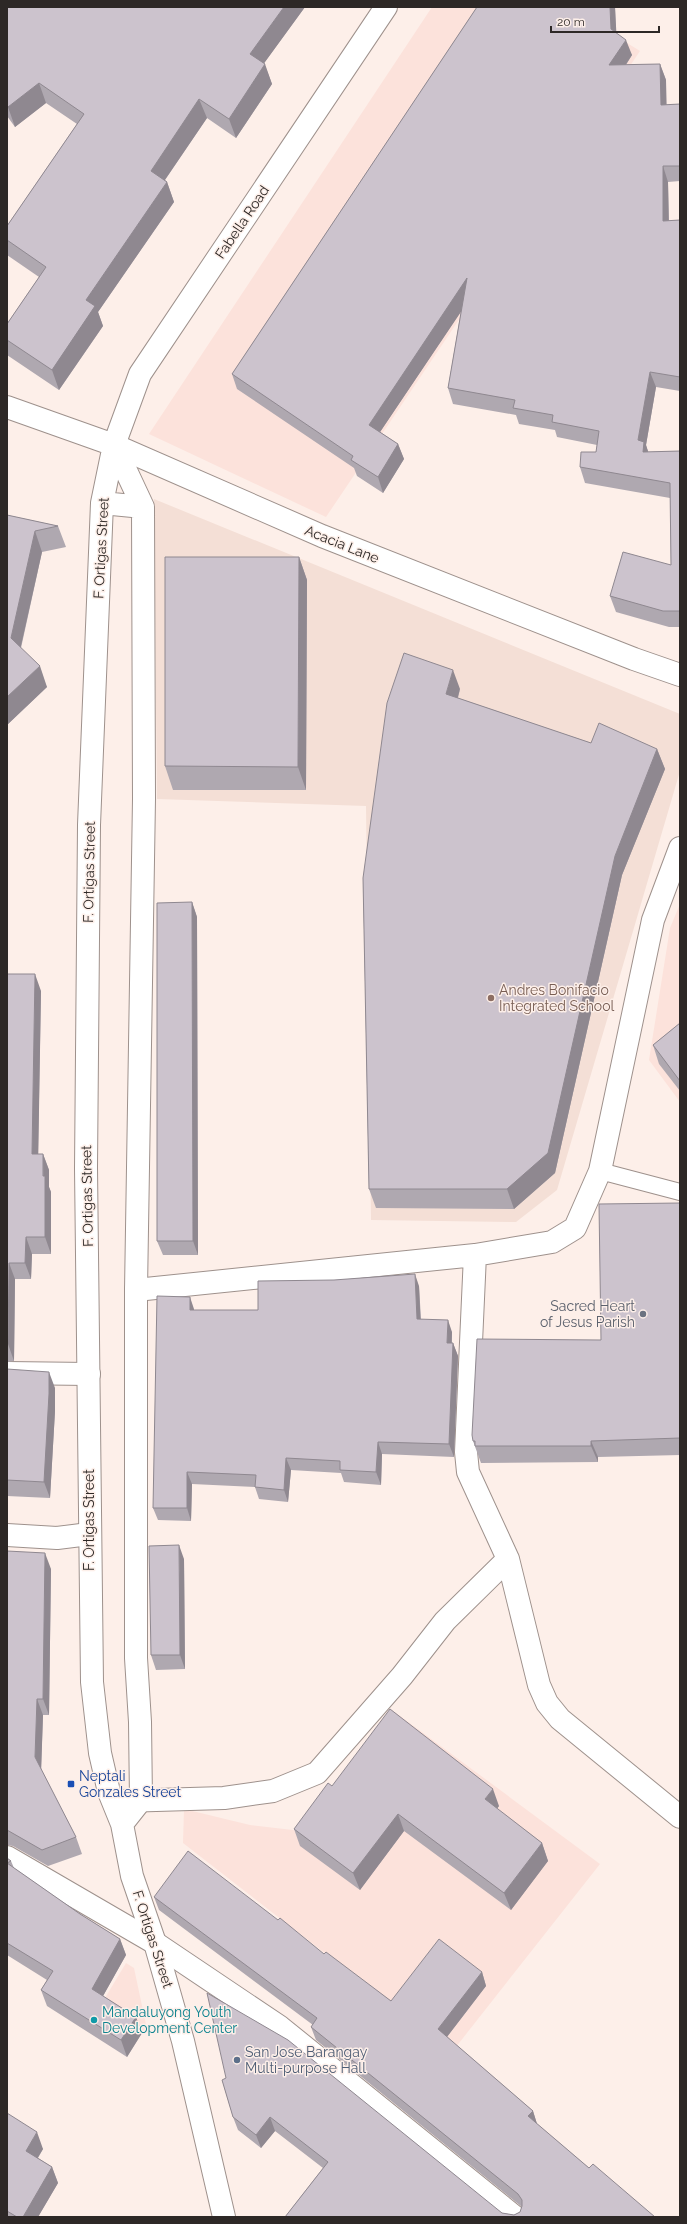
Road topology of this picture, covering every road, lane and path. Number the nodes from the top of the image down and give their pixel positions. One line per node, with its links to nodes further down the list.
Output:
1 (386, 7): 3 (street, Fabella Road)
2 (11, 411): 3 (street, Acacia Lane)
3 (114, 445): 4 (street, F. Ortigas Street); 5 (street); 6 (street, Acacia Lane)
4 (102, 503): 5 (street); 13 (street, F. Ortigas Street)
5 (143, 506): 11 (street)
6 (680, 675)
7 (680, 848): 8 (street)
8 (600, 1171): 9 (lane); 10 (street)
9 (680, 1192)
10 (475, 1255): 11 (street); 16 (street)
11 (136, 1290): 17 (street)
12 (7, 1373): 13 (street)
13 (89, 1374): 15 (street, F. Ortigas Street)
14 (7, 1534): 15 (street)
15 (88, 1534): 18 (street, F. Ortigas Street)
16 (508, 1559): 17 (street); 19 (street)
17 (141, 1800): 18 (street); 20 (street)
18 (113, 1802): 20 (street, F. Ortigas Street)
19 (680, 1817)
20 (122, 1824): 22 (street, F. Ortigas Street)
21 (7, 1857): 22 (street)
22 (155, 1942): 23 (street, F. Ortigas Street); 24 (street)
23 (224, 2217)
24 (515, 2217)

